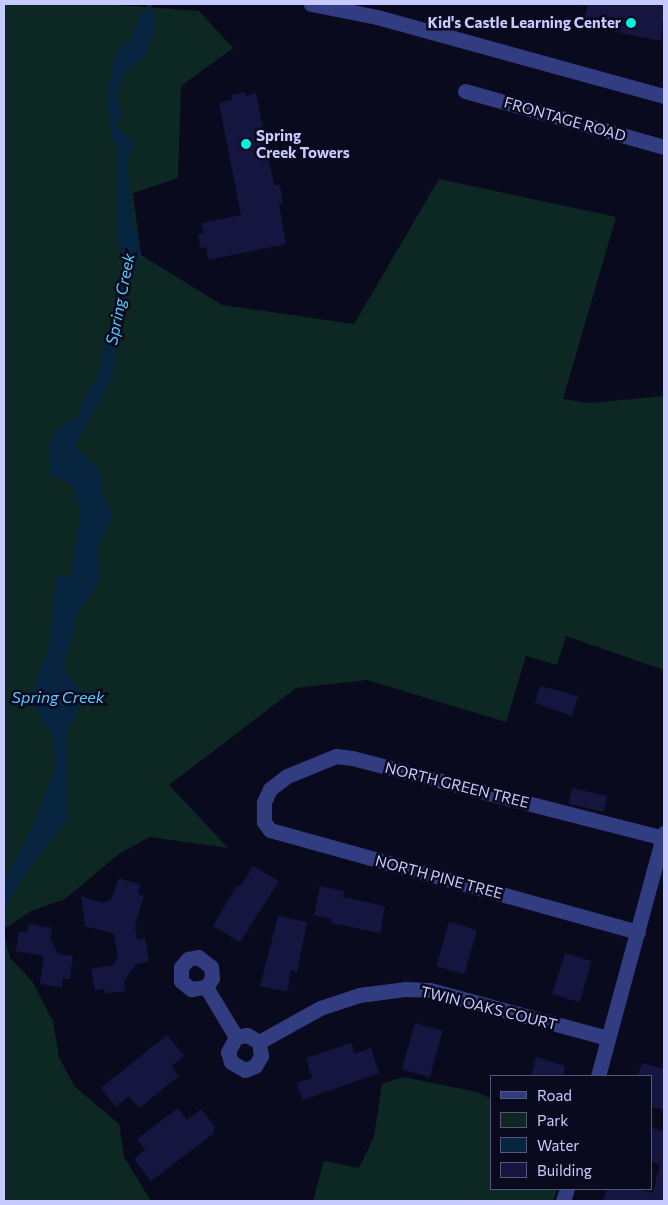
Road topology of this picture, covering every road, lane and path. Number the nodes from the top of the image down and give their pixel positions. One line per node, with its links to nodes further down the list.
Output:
1 (311, 4): 3 (street)
2 (465, 91): 4 (street, FRONTAGE ROAD)
3 (664, 96)
4 (664, 147)
5 (264, 802): 6 (street, NORTH GREEN TREE); 7 (street, NORTH PINE TREE)
6 (664, 835): 7 (street)
7 (638, 932): 10 (street)
8 (206, 987): 9 (street)
9 (236, 1037): 11 (street); 11 (street)
10 (608, 1038): 11 (street, TWIN OAKS COURT); 12 (street)
11 (259, 1042)
12 (598, 1075)

